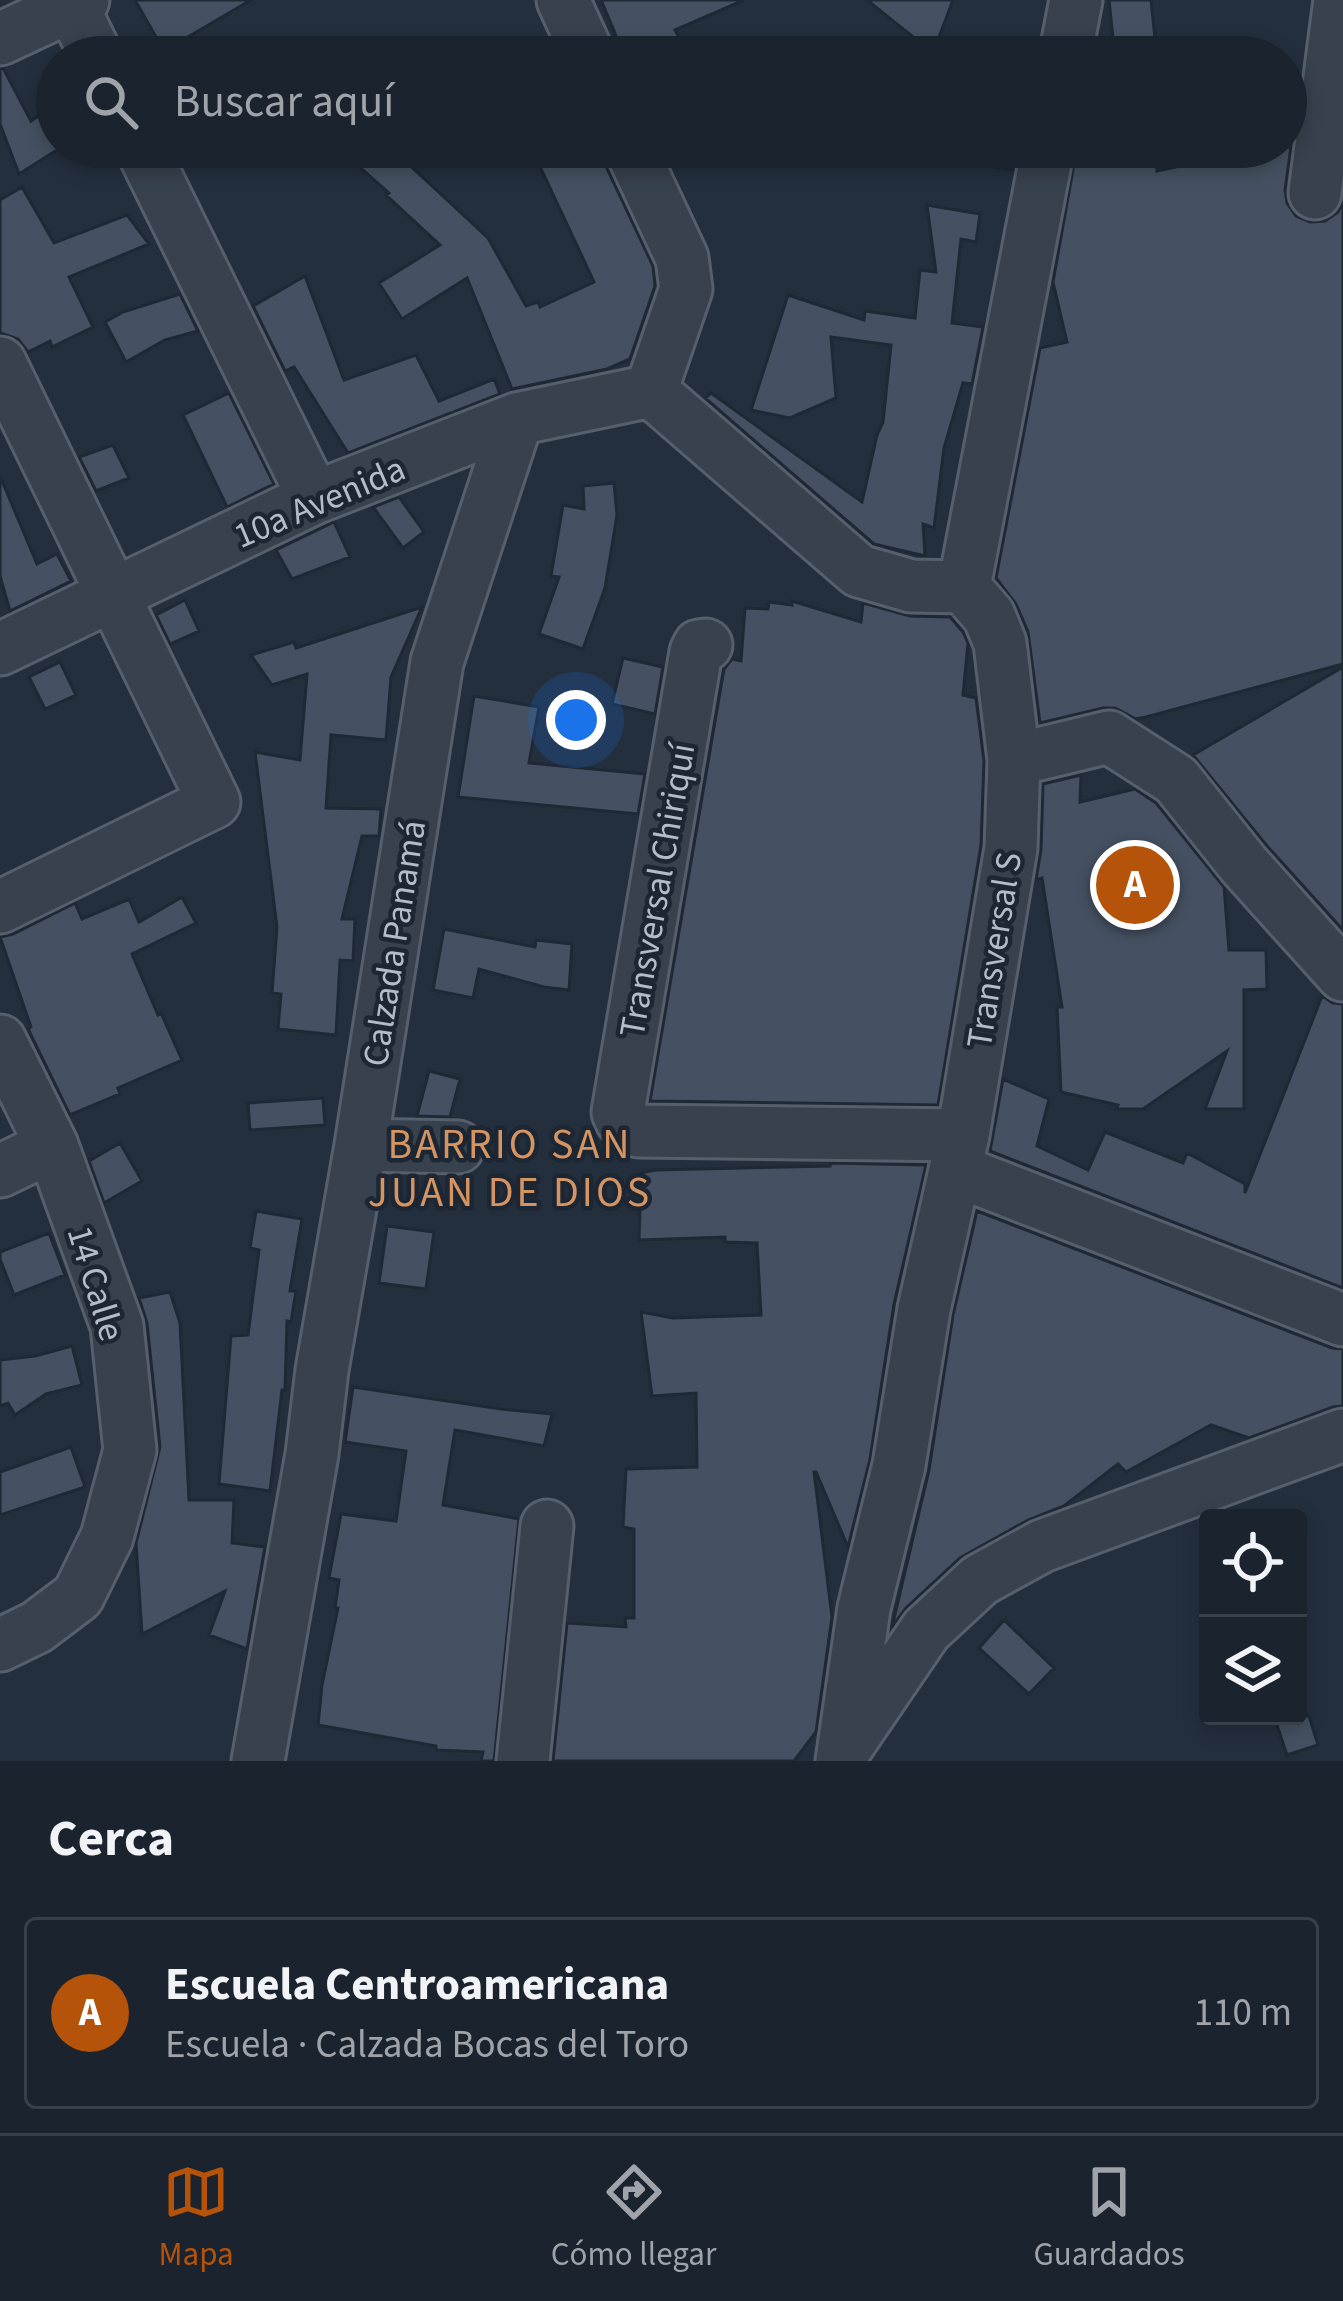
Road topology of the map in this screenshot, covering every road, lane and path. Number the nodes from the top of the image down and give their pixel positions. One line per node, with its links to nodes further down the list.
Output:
1 (563, 0): 5 (street)
2 (1340, 0): 10 (street)
3 (74, 2): 4 (street); 6 (street)
4 (88, 36)
5 (579, 36)
6 (0, 39)
7 (151, 168): 14 (street)
8 (641, 168): 12 (street)
9 (1044, 168): 15 (street)
10 (1315, 193)
11 (0, 363): 16 (street)
12 (651, 391): 13 (street, 10a Avenida); 15 (street)
13 (517, 419): 14 (street, 10a Avenida); 23 (street, Calzada Panamá)
14 (314, 498): 16 (street, 10a Avenida)
15 (964, 586): 19 (street, Transversal S)
16 (114, 594): 18 (street, 10a Avenida); 20 (street)
17 (706, 645): 26 (street, Transversal Chiriquí)
18 (0, 649)
19 (1014, 760): 21 (street); 26 (street, Transversal S)
20 (0, 907)
21 (1343, 975)
22 (0, 1041): 24 (street, 14 Calle)
23 (361, 1145): 25 (street); 33 (street, Calzada Panamá)
24 (52, 1146): 27 (street); 31 (street, 14 Calle)
25 (458, 1147)
26 (959, 1152): 28 (street); 32 (street, Transversal S)
27 (0, 1171)
28 (1343, 1319)
29 (1343, 1435): 32 (street)
30 (547, 1526): 34 (street)
31 (0, 1645)
32 (837, 1759)
33 (258, 1761)
34 (523, 1761)

